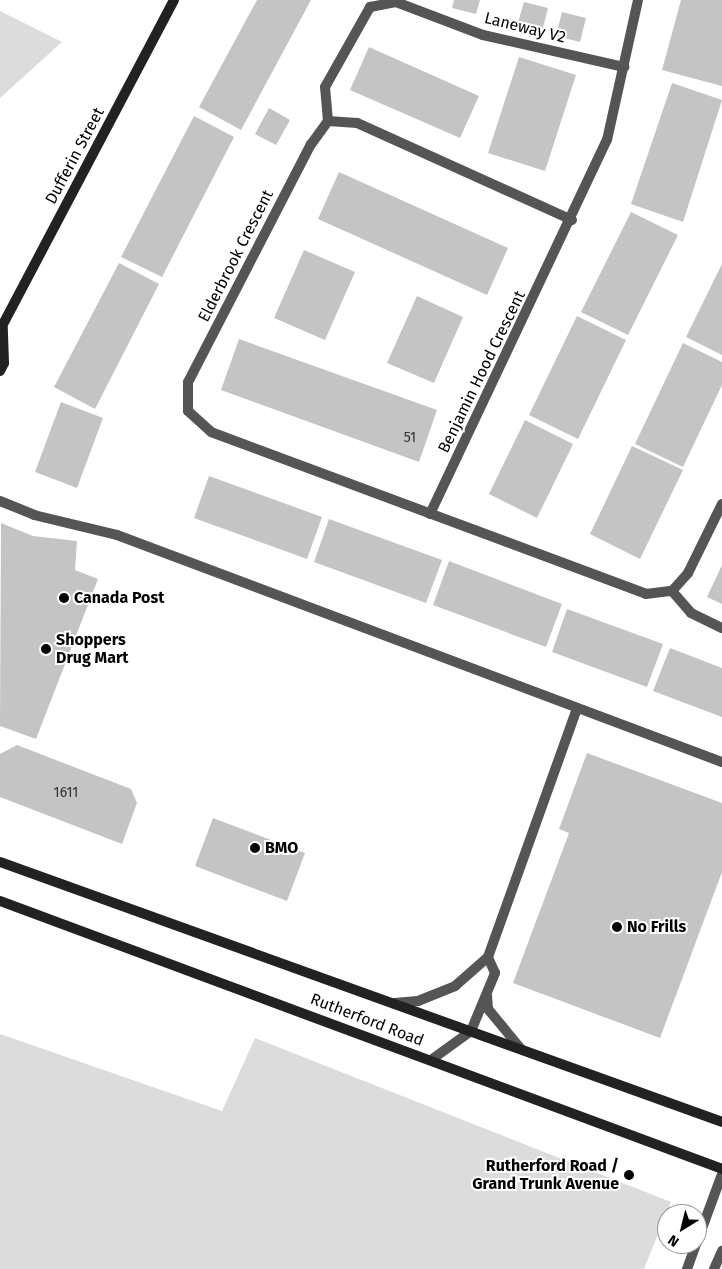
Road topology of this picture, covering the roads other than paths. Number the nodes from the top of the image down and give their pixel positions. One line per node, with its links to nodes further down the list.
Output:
1 (174, 0): 6 (main road, Dufferin Street)
2 (638, 0): 3 (street, Benjamin Hood Crescent)
3 (624, 67): 4 (street, Laneway V2); 5 (street, Benjamin Hood Crescent)
4 (328, 121): 5 (street); 11 (street, Elderbrook Crescent)
5 (572, 220): 11 (street, Benjamin Hood Crescent)
6 (2, 328): 7 (main road, Dufferin Street)
7 (0, 371)
8 (0, 492): 9 (street)
9 (3, 504): 14 (street)
10 (722, 504): 12 (street)
11 (430, 514): 12 (street)
12 (672, 591): 13 (street)
13 (722, 628)
14 (577, 708): 15 (street); 18 (street)
15 (722, 762)
16 (0, 862): 20 (main road, Rutherford Road)
17 (0, 901): 23 (main road, Rutherford Road)
18 (488, 957): 19 (street); 20 (street)
19 (487, 992): 21 (street); 22 (street)
20 (394, 1003): 21 (main road, Rutherford Road)
21 (471, 1031): 22 (main road, Rutherford Road); 23 (street)
22 (521, 1049): 24 (main road, Rutherford Road)
23 (432, 1060): 25 (main road, Rutherford Road)
24 (722, 1122)
25 (722, 1170)
26 (722, 1174): 27 (street)
27 (707, 1215)
28 (722, 1251): 31 (street)
29 (693, 1254): 30 (street)
30 (687, 1269)
31 (714, 1269)

